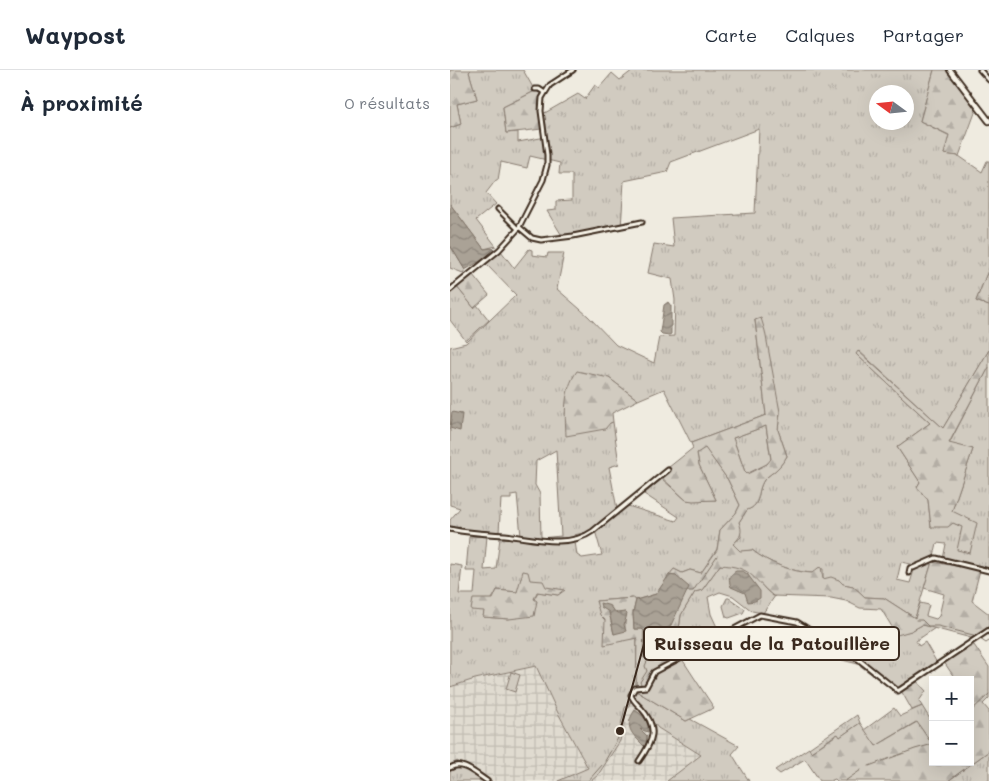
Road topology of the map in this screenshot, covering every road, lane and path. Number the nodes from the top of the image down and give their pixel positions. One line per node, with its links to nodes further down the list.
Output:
1 (573, 70): 6 (street)
2 (950, 70): 7 (main road)
3 (980, 70): 4 (street)
4 (989, 80)
5 (535, 89): 6 (street)
6 (545, 93): 10 (street)
7 (989, 121)
8 (498, 209): 10 (street)
9 (642, 222): 10 (street)
10 (519, 228): 11 (street)
11 (450, 290)
12 (668, 470): 13 (street)
13 (450, 529)
14 (989, 571): 15 (street)
15 (909, 573)
16 (989, 630): 17 (street)
17 (639, 761)
18 (450, 768): 19 (street)
19 (487, 781)

